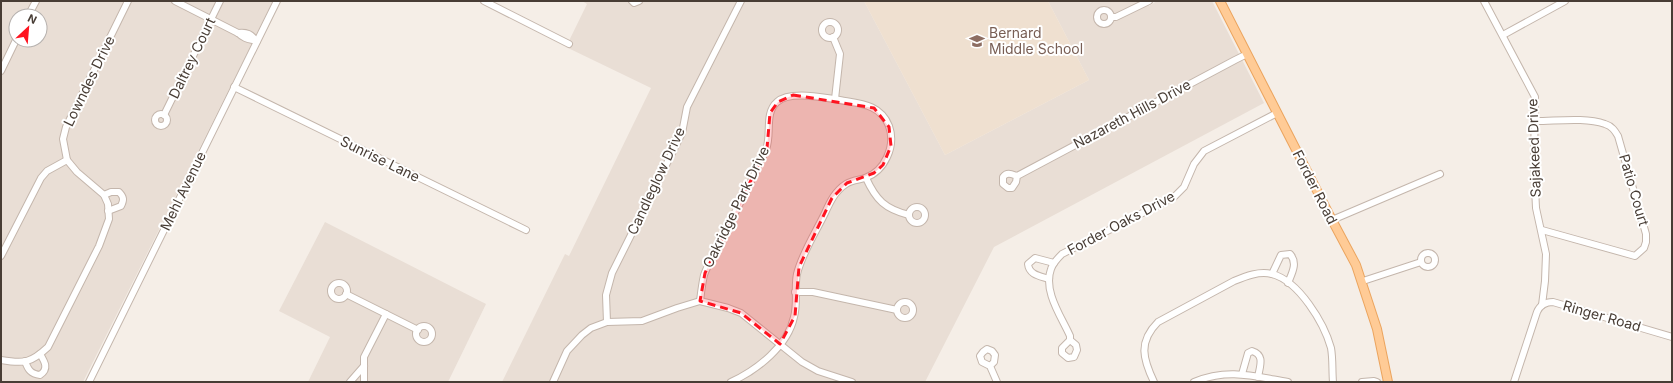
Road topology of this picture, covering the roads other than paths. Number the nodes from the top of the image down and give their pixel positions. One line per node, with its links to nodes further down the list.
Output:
1 (128, 1): 27 (street, Lowndes Drive)
2 (175, 1): 14 (street)
3 (220, 1): 14 (street, Daltrey Court)
4 (277, 1): 17 (street, Mehl Avenue)
5 (484, 1): 18 (street)
6 (632, 1): 7 (street)
7 (639, 1)
8 (741, 1): 50 (street, Candleglow Drive)
9 (1149, 1): 13 (street)
10 (1484, 1): 15 (street, Sajakeed Drive)
11 (1565, 1): 15 (street)
12 (1223, 2): 20 (main road, Forder Road)
13 (1111, 17)
14 (211, 19): 17 (street); 25 (street, Daltrey Court)
15 (1503, 35): 26 (street, Sajakeed Drive)
16 (832, 37): 23 (street)
17 (256, 41): 22 (street, Mehl Avenue)
18 (569, 44)
19 (12, 48): 21 (street)
20 (1247, 54): 24 (main road, Forder Road); 29 (street, Nazareth Hills Drive)
21 (1, 71)
22 (234, 87): 35 (street, Sunrise Lane); 62 (street, Mehl Avenue)
23 (835, 99): 30 (street); 46 (street, Oakridge Park Drive)
24 (1277, 113): 34 (main road, Forder Road); 39 (street, Forder Oaks Drive)
25 (164, 115)
26 (1536, 121): 36 (street, Sajakeed Drive); 36 (street, Patio Court)
27 (67, 160): 31 (street); 37 (street)
28 (1440, 174): 34 (street)
29 (1017, 176)
30 (866, 178): 33 (street); 44 (street)
31 (104, 195): 32 (street); 32 (street)
32 (108, 211): 55 (street)
33 (909, 215)
34 (1332, 220): 42 (main road, Forder Road)
35 (526, 230)
36 (1542, 230): 47 (street, Sajakeed Drive)
37 (1, 256)
38 (1421, 262): 42 (street)
39 (1054, 263): 41 (street, Forder Oaks Drive); 41 (street, Forder Oaks Drive)
40 (1272, 274): 43 (street); 43 (street); 69 (street)
41 (1049, 279): 53 (street, Forder Oaks Drive)
42 (1363, 281): 76 (main road, Forder Road)
43 (1288, 283): 72 (street)
44 (795, 292): 48 (street); 54 (street)
45 (346, 294): 49 (street)
46 (700, 301): 50 (street); 54 (street)
47 (1542, 305): 52 (street, Ringer Road); 77 (street, Ringer Road)
48 (897, 310)
49 (386, 314): 51 (street); 58 (street)
50 (607, 322): 65 (street)
51 (418, 330)
52 (1672, 337)
53 (1070, 340)
54 (780, 344): 66 (street); 67 (street)
55 (40, 354): 57 (street); 57 (street)
56 (1, 360): 57 (street)
57 (25, 361)
58 (364, 366): 63 (street); 64 (street)
59 (990, 366): 68 (street)
60 (1242, 374): 61 (street); 61 (street); 70 (street)
61 (1261, 379): 71 (street)
62 (89, 382)
63 (350, 382)
64 (364, 382)
65 (553, 382)
66 (731, 382)
67 (852, 382)
68 (997, 382)
69 (1154, 382)
70 (1194, 382)
71 (1288, 382)
72 (1333, 382)
73 (1362, 382): 74 (street)
74 (1377, 382)
75 (1384, 382): 76 (street)
76 (1388, 382)
77 (1514, 382)

